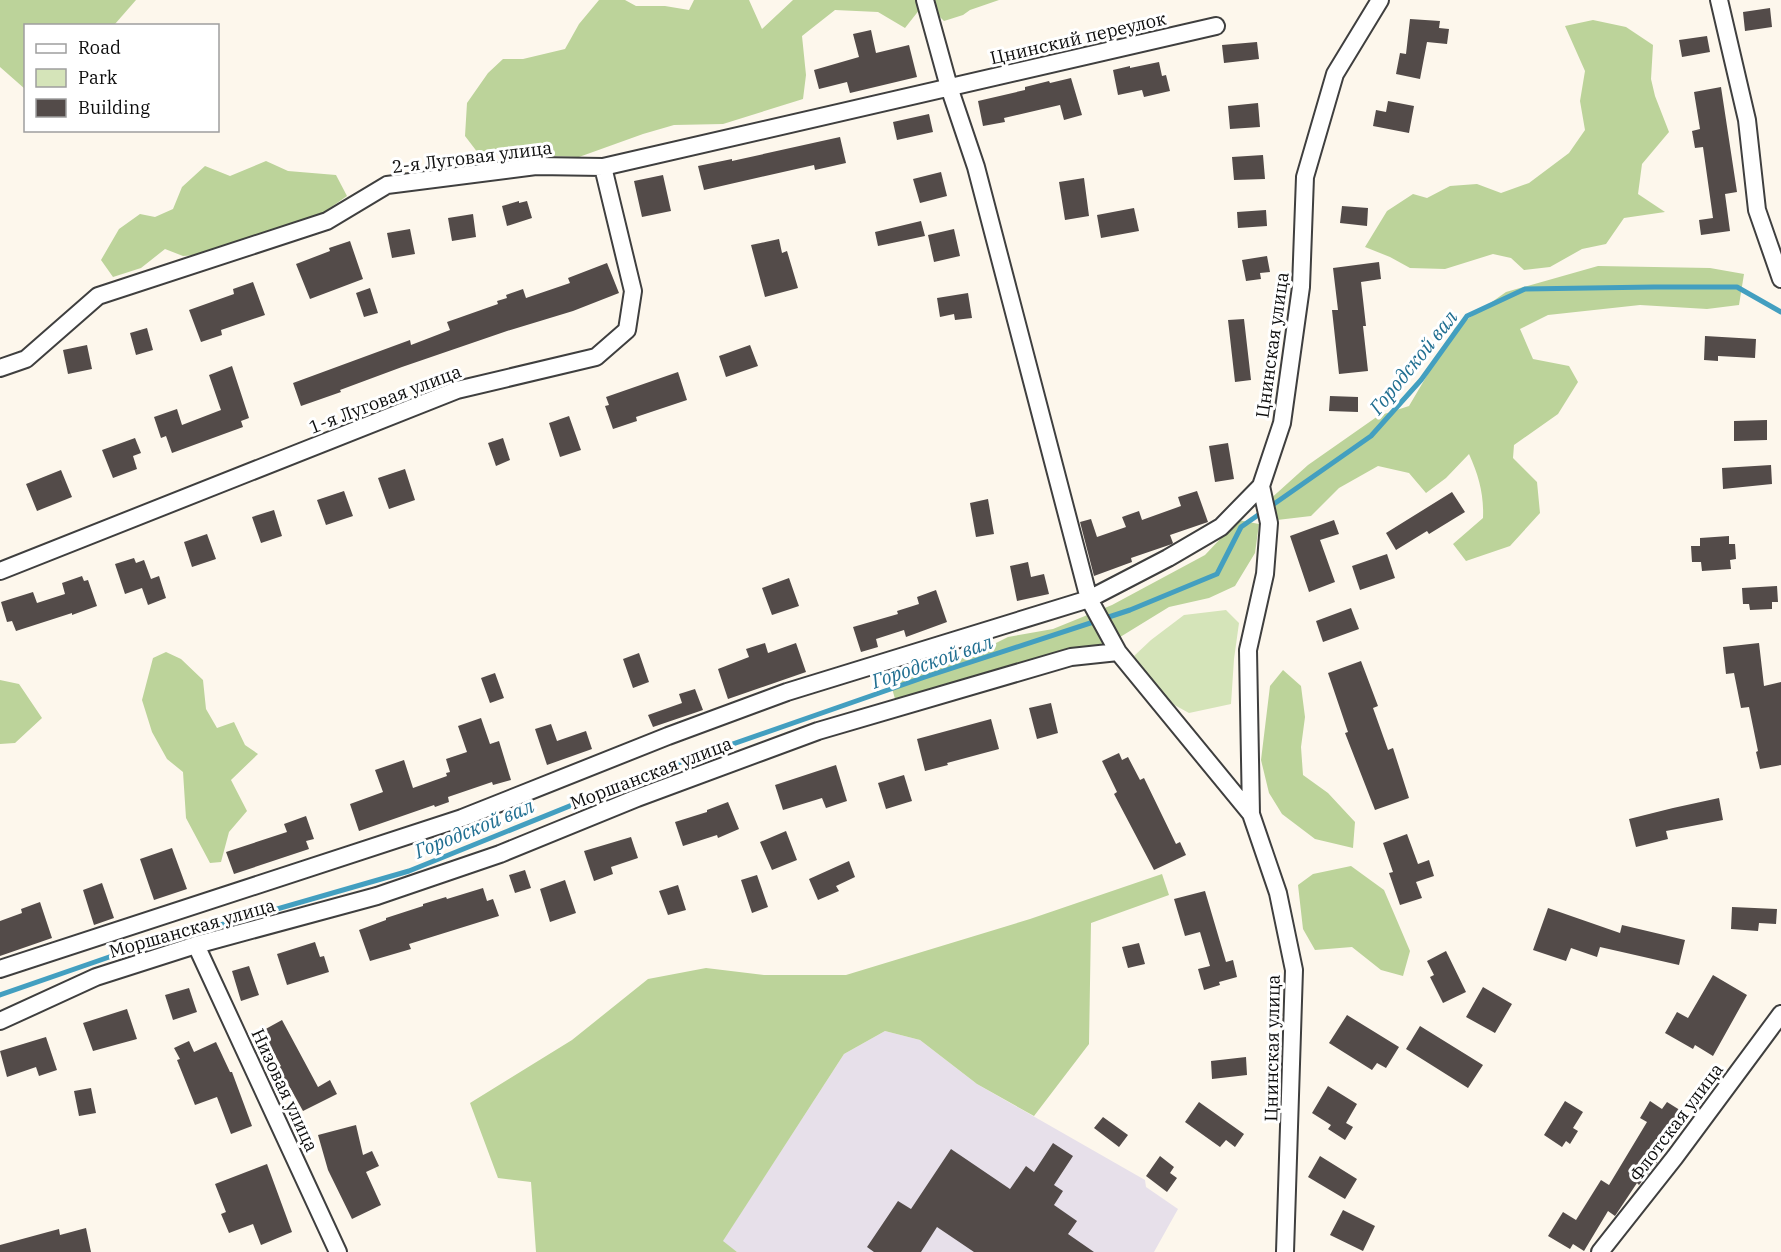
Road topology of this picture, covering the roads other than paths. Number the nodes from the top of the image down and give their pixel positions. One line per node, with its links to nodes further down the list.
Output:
1 (925, 0): 5 (street, Цнинская улица)
2 (1380, 0): 9 (street, Цнинская улица)
3 (1719, 0): 7 (street)
4 (1216, 26): 5 (street, Цнинский переулок)
5 (949, 87): 6 (street, 2-я Луговая улица); 11 (street, Цнинская улица)
6 (603, 167): 8 (street, 2-я Луговая улица); 10 (street, 1-я Луговая улица)
7 (1781, 279)
8 (0, 368)
9 (1261, 486): 11 (street, Моршанская улица); 13 (street, Цнинская улица)
10 (0, 571)
11 (1092, 606): 12 (street, Цнинская улица); 15 (street, Моршанская улица)
12 (1118, 652): 13 (street, Цнинская улица); 14 (street, Моршанская улица)
13 (1251, 814): 19 (street, Цнинская улица)
14 (196, 945): 17 (street, Моршанская улица); 18 (street, Низовая улица)
15 (0, 969)
16 (1781, 1014): 20 (street, Флотская улица)
17 (0, 1021)
18 (338, 1252)
19 (1285, 1252)
20 (1600, 1252)

